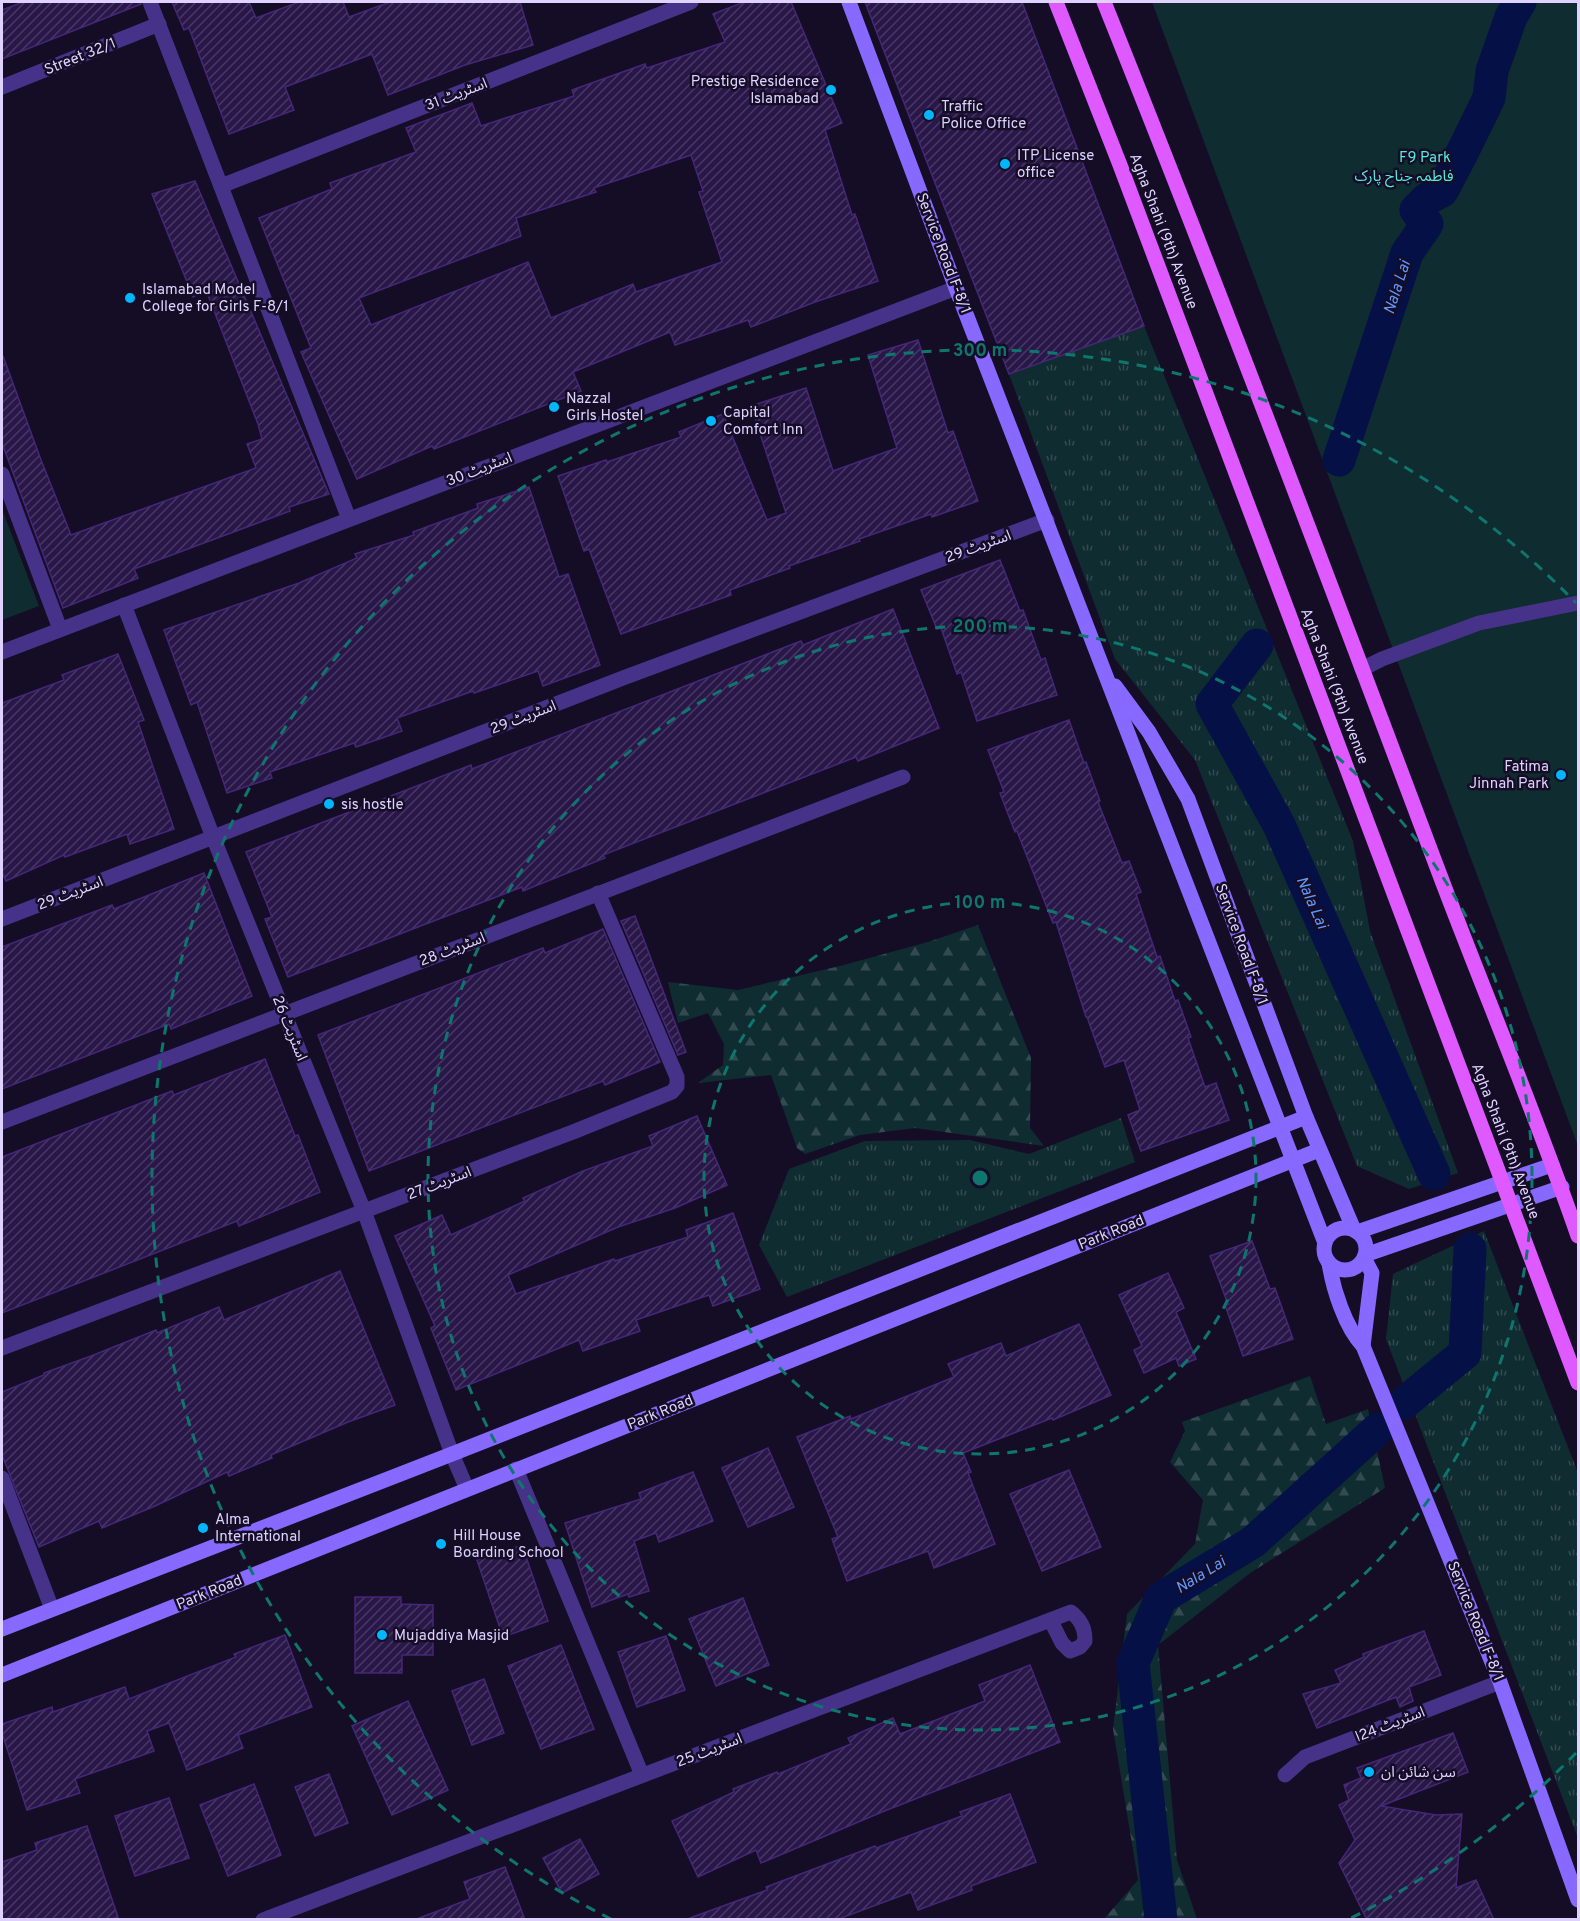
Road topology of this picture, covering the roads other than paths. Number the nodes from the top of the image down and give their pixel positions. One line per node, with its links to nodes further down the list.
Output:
1 (150, 2): 6 (street)
2 (691, 2): 8 (street, اسٹریٹ 31)
3 (849, 2): 9 (street, Service Road F-8/1)
4 (1056, 2): 30 (main road, Agha Shahi (9th) Avenue)
5 (1104, 2): 17 (main road, Agha Shahi (9th) Avenue)
6 (159, 24): 7 (street, Street 32/1); 8 (street)
7 (2, 87)
8 (221, 186): 11 (street)
9 (956, 288): 11 (street, اسٹریٹ 30); 12 (street, Service Road F-8/1)
10 (2, 474): 15 (street)
11 (349, 519): 14 (street, اسٹریٹ 30)
12 (1047, 520): 18 (street, Service Road F-8/1); 20 (street, اسٹریٹ 29)
13 (1578, 603): 17 (street)
14 (124, 605): 15 (street, اسٹریٹ 30); 20 (street, اسٹریٹ 26)
15 (60, 629): 16 (street, اسٹریٹ 30)
16 (2, 652)
17 (1362, 669): 29 (main road, Agha Shahi (9th) Avenue)
18 (1105, 672): 24 (street, Service Road F-8/1); 26 (street, Service Road F-8/1)
19 (903, 777): 21 (street, اسٹریٹ 28)
20 (213, 837): 22 (street, اسٹریٹ 29); 23 (street, اسٹریٹ 26)
21 (598, 893): 23 (street, اسٹریٹ 28); 33 (street, اسٹریٹ 27)
22 (2, 920)
23 (284, 1013): 25 (street, اسٹریٹ 28); 33 (street, اسٹریٹ 26)
24 (1306, 1117): 26 (street); 27 (street, Service Road F-8/1)
25 (2, 1122)
26 (1281, 1127): 28 (street, Service Road F-8/1); 42 (street)
27 (1319, 1150): 28 (street, Park Road); 34 (street, Service Road F-8/1)
28 (1293, 1160): 36 (street, Service Road F-8/1); 43 (street, Park Road)
29 (1552, 1165): 30 (street); 31 (main road, Agha Shahi (9th) Avenue)
30 (1502, 1182): 32 (main road, Agha Shahi (9th) Avenue); 34 (street)
31 (1562, 1187): 32 (street); 35 (main road, Agha Shahi (9th) Avenue)
32 (1511, 1205): 37 (street); 41 (main road, Agha Shahi (9th) Avenue)
33 (364, 1211): 40 (street, اسٹریٹ 27); 42 (street, اسٹریٹ 26)
34 (1356, 1231): 36 (street); 37 (street)
35 (1578, 1236)
36 (1325, 1243): 38 (street)
37 (1365, 1256): 38 (street); 39 (street, Service Road F-8/1)
38 (1329, 1263): 39 (street, Service Road F-8/1)
39 (1363, 1346): 50 (street, Service Road F-8/1)
40 (2, 1348)
41 (1578, 1383)
42 (452, 1454): 45 (street, اسٹریٹ 26); 46 (street)
43 (516, 1469): 45 (street, Park Road); 51 (street)
44 (2, 1478): 46 (street)
45 (466, 1488): 49 (street, Park Road)
46 (52, 1609): 48 (street)
47 (1051, 1621): 51 (street, اسٹریٹ 25)
48 (2, 1629)
49 (2, 1675)
50 (1500, 1682): 52 (street, اسٹریٹ 24ا); 53 (street, Service Road F-8/1)
51 (642, 1775): 54 (street, اسٹریٹ 25)
52 (1285, 1775)
53 (1578, 1900)
54 (263, 1920)

